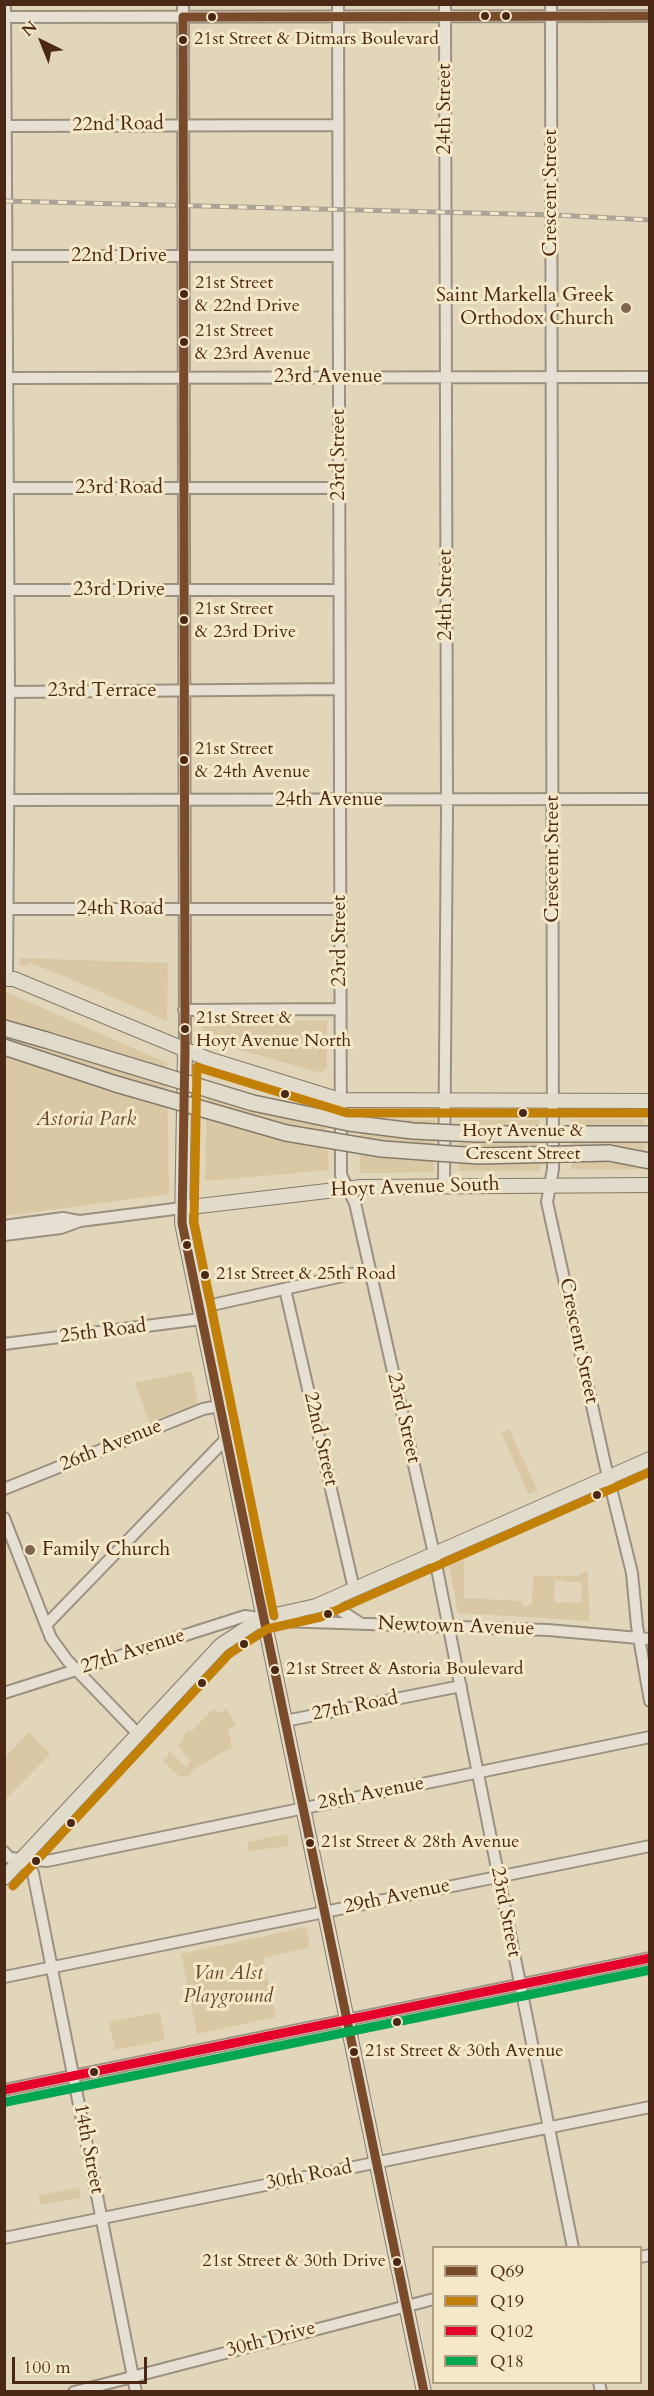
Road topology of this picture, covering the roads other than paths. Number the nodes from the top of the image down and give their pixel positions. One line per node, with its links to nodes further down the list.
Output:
1 (5, 4): 8 (street)
2 (183, 4): 9 (street)
3 (338, 4): 10 (street, 23rd Street)
4 (445, 4): 11 (street, 24th Street)
5 (551, 4): 6 (street, Crescent Street)
6 (551, 16): 7 (street); 11 (street); 19 (street, Crescent Street)
7 (650, 16)
8 (5, 17): 9 (street); 14 (street)
9 (183, 17): 10 (street); 12 (street)
10 (338, 17): 11 (street); 13 (street, 23rd Street)
11 (444, 17): 18 (street, 24th Street)
12 (182, 124): 13 (street, 22nd Road); 14 (street, 22nd Road); 16 (street)
13 (338, 124): 17 (street, 23rd Street)
14 (6, 126): 15 (street)
15 (7, 256): 16 (street, 22nd Drive); 21 (street)
16 (182, 256): 17 (street, 22nd Drive); 22 (street)
17 (339, 256): 23 (street, 23rd Street)
18 (445, 377): 19 (street, 23rd Avenue); 23 (street, 23rd Avenue); 38 (street, 24th Street)
19 (552, 377): 20 (street, 23rd Avenue); 34 (street, Crescent Street)
20 (650, 377)
21 (7, 378): 22 (street, 23rd Avenue); 24 (street)
22 (183, 378): 23 (street, 23rd Avenue); 25 (street)
23 (339, 378): 26 (street, 23rd Street)
24 (7, 488): 25 (street, 23rd Road); 27 (street)
25 (183, 488): 26 (street, 23rd Road); 28 (street)
26 (338, 488): 29 (street, 23rd Street)
27 (7, 590): 28 (street, 23rd Drive); 32 (street)
28 (183, 590): 29 (street, 23rd Drive); 31 (street)
29 (339, 590): 30 (street, 23rd Street)
30 (339, 689): 31 (street, 23rd Terrace); 37 (street, 23rd Street)
31 (183, 690): 32 (street, 23rd Terrace); 33 (street)
32 (9, 692): 36 (street)
33 (184, 799): 36 (street, 24th Avenue); 37 (street, 24th Avenue); 40 (street)
34 (553, 799): 35 (street, 24th Avenue); 38 (street, 24th Avenue); 50 (street, Crescent Street)
35 (650, 799)
36 (8, 800): 39 (street)
37 (340, 800): 38 (street, 24th Avenue); 41 (street, 23rd Street)
38 (447, 800): 49 (street, 24th Street)
39 (8, 909): 40 (street, 24th Road); 42 (street)
40 (183, 909): 41 (street, 24th Road); 44 (street)
41 (340, 909): 43 (street, 23rd Street)
42 (7, 979): 47 (main road)
43 (340, 1009): 44 (street); 48 (street, 23rd Street)
44 (184, 1010): 47 (street)
45 (4, 1028): 52 (highway, bridge)
46 (4, 1047): 54 (highway, bridge)
47 (184, 1049): 48 (main road); 60 (main road)
48 (340, 1100): 49 (main road); 59 (street, 23rd Street)
49 (446, 1101): 50 (main road); 56 (street, 24th Street)
50 (553, 1101): 51 (main road); 58 (street, Crescent Street)
51 (650, 1101)
52 (650, 1134)
53 (650, 1152): 54 (highway)
54 (609, 1153): 55 (highway)
55 (649, 1161)
56 (444, 1185): 58 (main road, Hoyt Avenue South); 59 (main road, Hoyt Avenue South)
57 (650, 1185): 58 (main road, Hoyt Avenue South)
58 (550, 1186): 71 (street, Crescent Street)
59 (348, 1188): 60 (main road, Hoyt Avenue South); 64 (street, 23rd Street)
60 (182, 1208): 61 (street); 66 (main road)
61 (80, 1221): 62 (street); 63 (street)
62 (4, 1226)
63 (4, 1235)
64 (370, 1270): 65 (street, 25th Road); 74 (street, 23rd Street)
65 (285, 1289): 66 (street, 25th Road); 75 (street, 22nd Street)
66 (200, 1314): 67 (street, 25th Road); 68 (main road)
67 (4, 1344)
68 (219, 1406): 69 (main road); 72 (street, 26th Avenue)
69 (225, 1440): 77 (main road); 79 (street)
70 (650, 1459): 71 (main road)
71 (608, 1477): 74 (main road); 81 (street, Crescent Street)
72 (4, 1489)
73 (4, 1518): 79 (street)
74 (434, 1554): 75 (main road); 80 (street, 23rd Street)
75 (354, 1589): 76 (main road)
76 (333, 1599): 77 (main road); 78 (street)
77 (262, 1618): 78 (street, Newtown Avenue); 82 (street, 27th Avenue); 86 (main road); 87 (main road)
78 (360, 1623): 80 (street, Newtown Avenue)
79 (46, 1625): 82 (street)
80 (449, 1626): 81 (street, Newtown Avenue); 83 (street, 23rd Street)
81 (644, 1638): 85 (street, Crescent Street)
82 (76, 1670): 84 (street, 27th Avenue); 87 (street)
83 (461, 1686): 86 (street, 27th Road); 89 (street, 23rd Street)
84 (4, 1693)
85 (650, 1701)
86 (285, 1721): 90 (main road)
87 (139, 1735): 93 (main road)
88 (650, 1737): 89 (street, 28th Avenue)
89 (478, 1772): 90 (street, 28th Avenue); 94 (street, 23rd Street)
90 (303, 1807): 93 (street, 28th Avenue); 96 (main road)
91 (650, 1846): 94 (street, 29th Avenue)
92 (4, 1852): 93 (street)
93 (22, 1860): 95 (main road); 98 (street, 14th Street)
94 (498, 1876): 96 (street, 29th Avenue); 100 (street, 23rd Street)
95 (4, 1878)
96 (324, 1913): 98 (street, 29th Avenue); 101 (main road)
97 (650, 1958): 100 (street)
98 (52, 1968): 99 (street, 29th Avenue); 102 (street, 14th Street)
99 (4, 1977)
100 (519, 1984): 101 (street); 105 (street, 23rd Street)
101 (347, 2020): 102 (street); 106 (main road)
102 (73, 2077): 103 (street); 107 (street, 14th Street)
103 (4, 2090)
104 (650, 2107): 105 (street, 30th Road)
105 (549, 2128): 106 (street, 30th Road); 109 (street, 23rd Street)
106 (376, 2162): 107 (street, 30th Road); 111 (main road)
107 (101, 2217): 108 (street, 30th Road); 112 (street, 14th Street)
108 (4, 2238)
109 (573, 2246)
110 (432, 2299): 111 (street, 30th Drive)
111 (406, 2304): 112 (street, 30th Drive); 115 (main road)
112 (133, 2376): 113 (street, 30th Drive); 114 (street, 14th Street)
113 (74, 2391)
114 (136, 2391)
115 (424, 2391)

